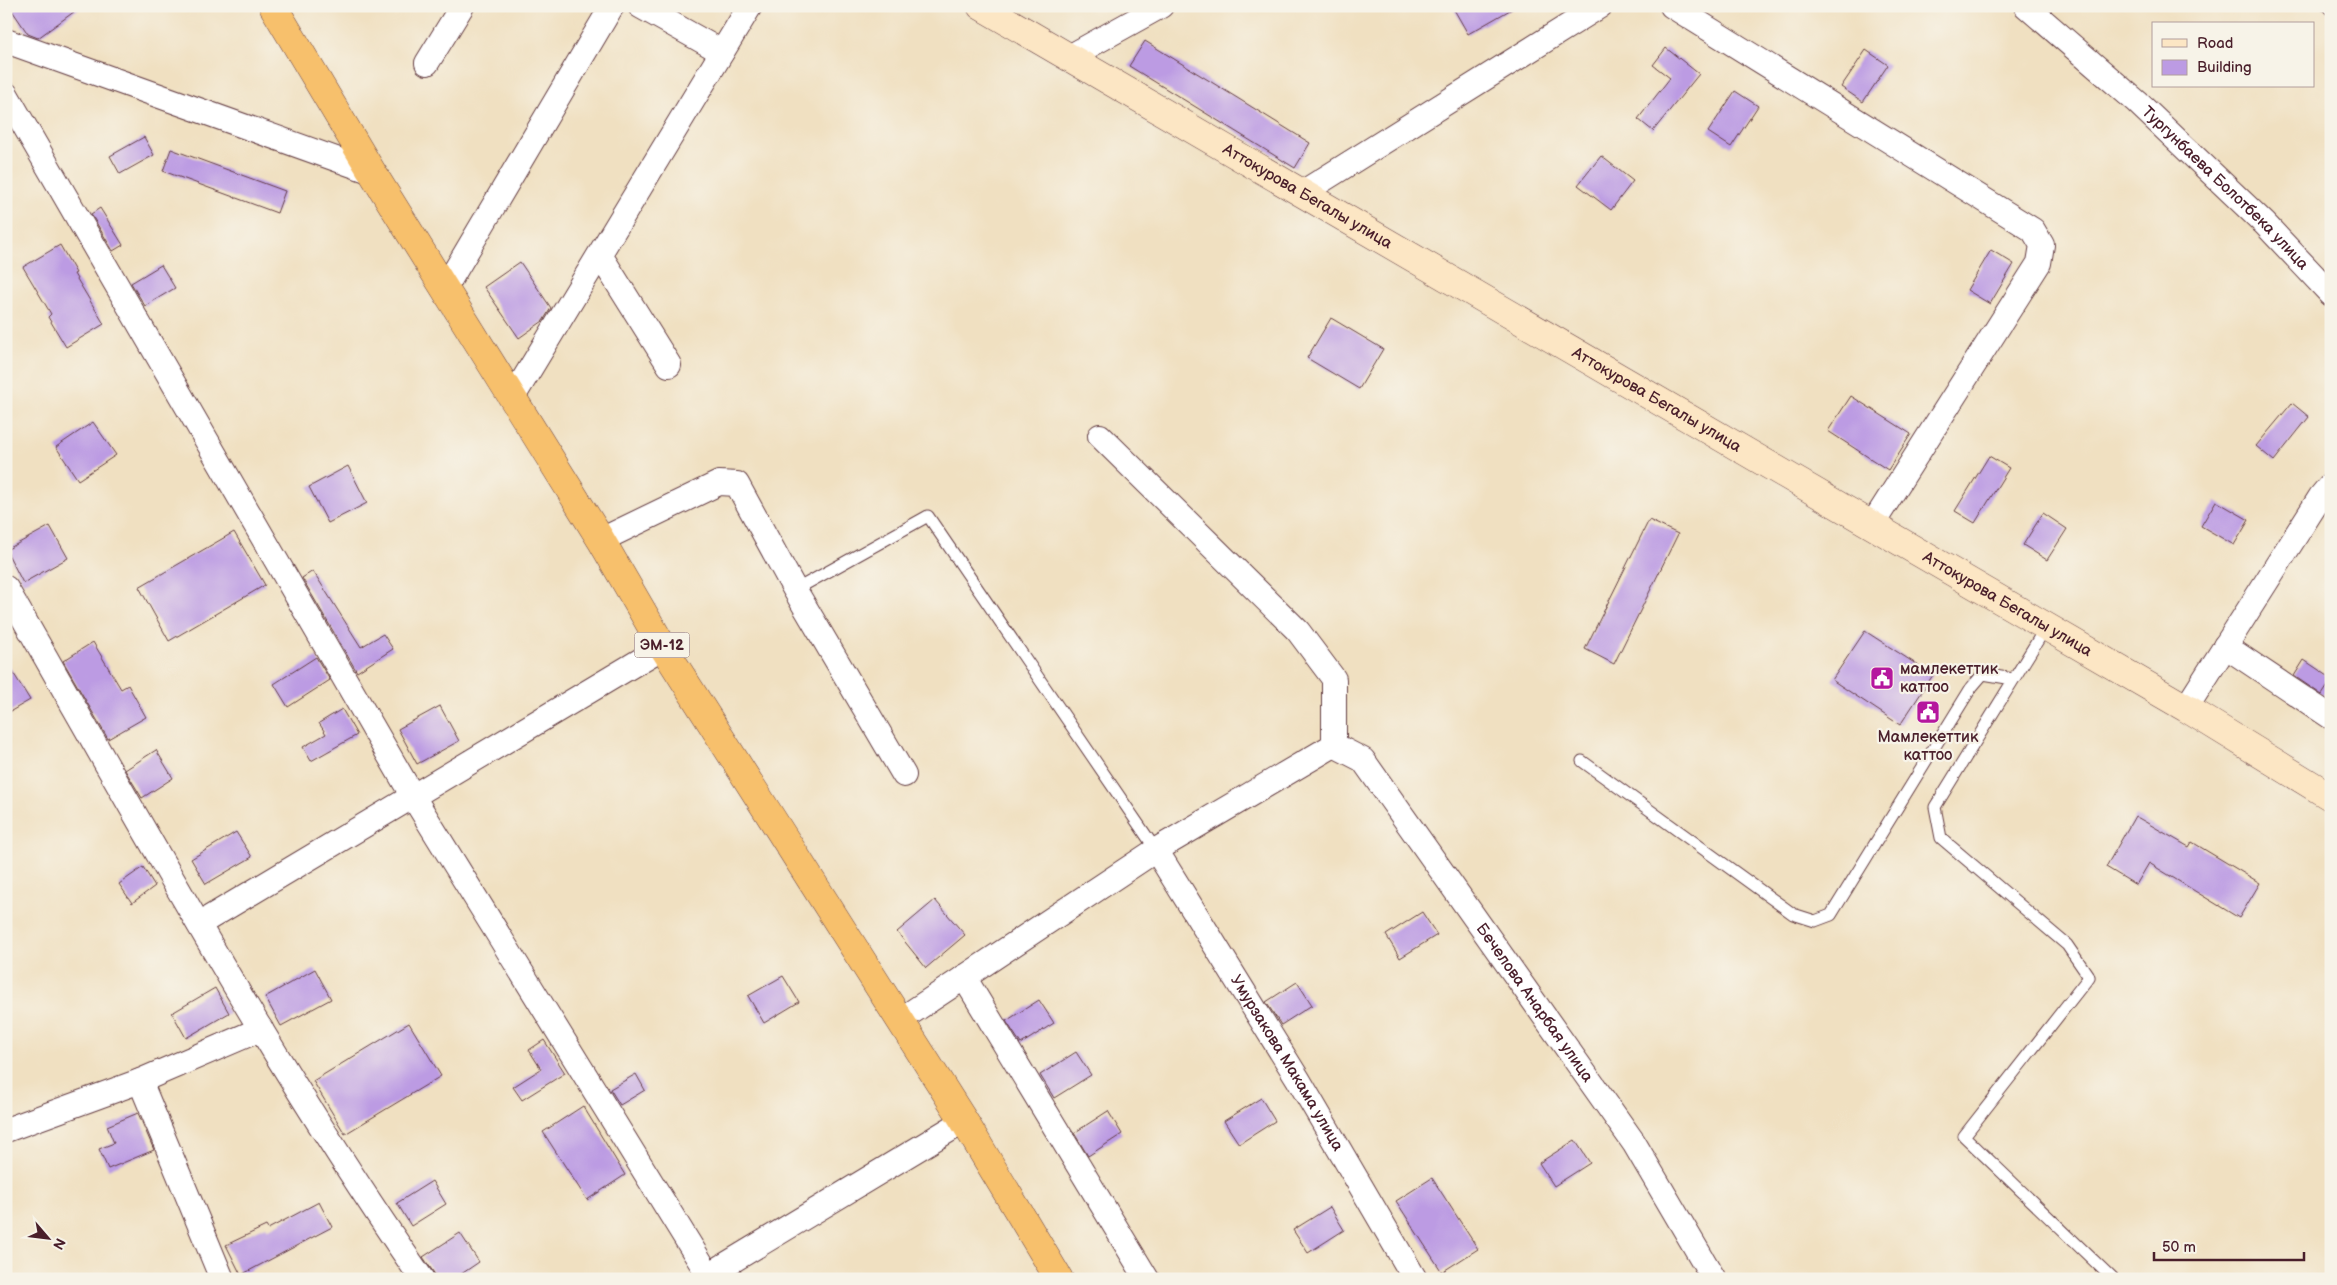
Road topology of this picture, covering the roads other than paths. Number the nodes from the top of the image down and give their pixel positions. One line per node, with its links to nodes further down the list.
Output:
1 (273, 6): 18 (highway, ЭМ-12)
2 (462, 6): 16 (street)
3 (612, 6): 21 (street)
4 (640, 6): 14 (street)
5 (750, 6): 14 (street)
6 (981, 6): 15 (main road, Аттокурова Бегалы улица)
7 (1161, 6): 15 (street)
8 (1600, 6): 19 (street)
9 (1672, 6): 27 (street)
10 (2026, 6): 22 (street, Тургунбаева Болотбека улица)
11 (2327, 6): 12 (lane)
12 (2331, 10)
13 (6, 41): 18 (street)
14 (722, 52): 20 (street)
15 (1069, 57): 19 (main road, Аттокурова Бегалы улица)
16 (427, 62)
17 (6, 94): 40 (street)
18 (372, 172): 21 (highway, ЭМ-12)
19 (1302, 193): 27 (main road, Аттокурова Бегалы улица)
20 (600, 255): 23 (street); 24 (street)
21 (445, 288): 24 (highway, ЭМ-12)
22 (2331, 294)
23 (669, 365)
24 (513, 397): 28 (highway, ЭМ-12)
25 (1100, 436): 37 (street)
26 (2327, 494): 32 (street)
27 (1872, 525): 31 (main road, Аттокурова Бегалы улица)
28 (601, 540): 30 (street); 33 (highway, ЭМ-12)
29 (6, 588): 43 (street)
30 (795, 590): 39 (street); 42 (lane)
31 (2046, 626): 34 (lane); 35 (main road, Аттокурова Бегалы улица)
32 (2225, 646): 35 (street); 36 (street)
33 (663, 647): 40 (street); 45 (highway, ЭМ-12)
34 (2013, 679): 38 (lane); 57 (lane)
35 (2186, 708): 41 (main road, Аттокурова Бегалы улица)
36 (2331, 717)
37 (1334, 745): 42 (street); 56 (street, Бечелова Анарбая улица)
38 (1582, 761)
39 (904, 775)
40 (412, 795): 43 (street); 50 (street)
41 (2331, 797)
42 (1156, 850): 44 (street); 55 (street, Умурзакова Макама улица)
43 (199, 924): 46 (street)
44 (964, 977): 45 (street); 54 (street)
45 (900, 1020): 48 (highway, ЭМ-12)
46 (261, 1029): 47 (street); 52 (street)
47 (140, 1081): 49 (street); 51 (street)
48 (964, 1121): 50 (street); 53 (highway, ЭМ-12)
49 (6, 1130)
50 (707, 1277)
51 (222, 1279)
52 (422, 1279)
53 (1059, 1279)
54 (1147, 1279)
55 (1415, 1279)
56 (1714, 1279)
57 (2113, 1279)

